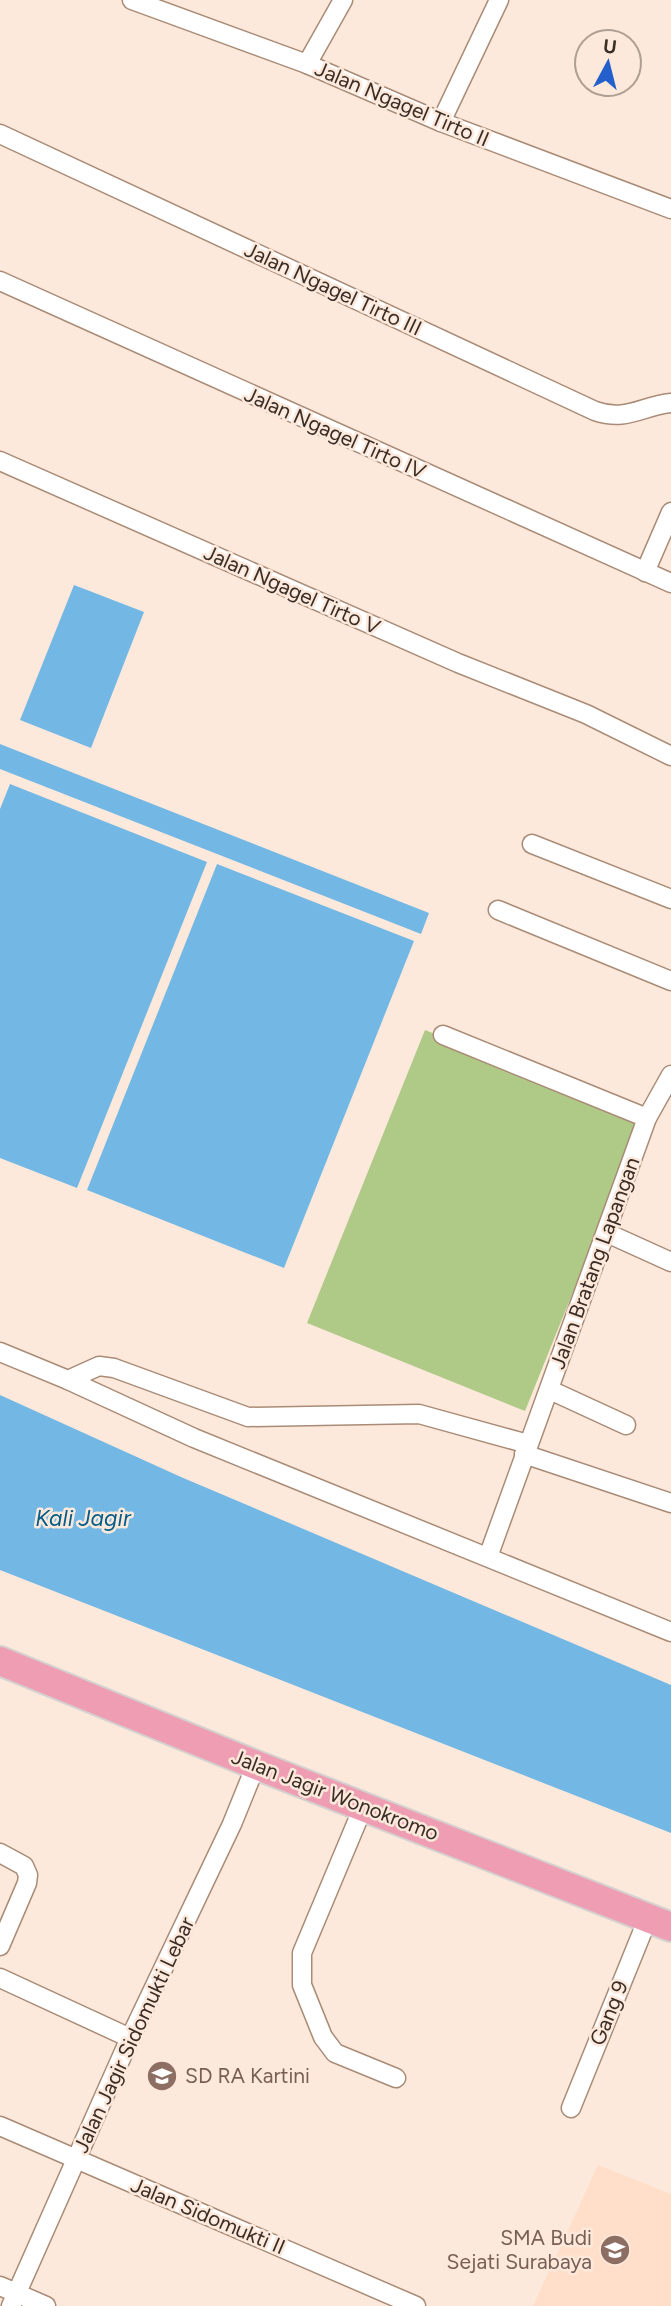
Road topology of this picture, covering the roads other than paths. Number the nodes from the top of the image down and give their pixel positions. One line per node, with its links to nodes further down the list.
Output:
1 (132, 0): 4 (street, Jalan Ngagel Tirto II)
2 (343, 0): 4 (street)
3 (499, 0): 5 (street)
4 (307, 64): 5 (street, Jalan Ngagel Tirto II)
5 (442, 122): 7 (street, Jalan Ngagel Tirto II)
6 (0, 134): 9 (street, Jalan Ngagel Tirto III)
7 (671, 209)
8 (0, 281): 12 (street, Jalan Ngagel Tirto IV)
9 (671, 403)
10 (0, 461): 14 (street, Jalan Ngagel Tirto V)
11 (671, 512): 12 (street)
12 (645, 572): 13 (street, Jalan Ngagel Tirto IV)
13 (671, 583)
14 (671, 756)
15 (532, 844): 16 (street)
16 (671, 899)
17 (498, 910): 18 (street)
18 (671, 981)
19 (443, 1035): 21 (street)
20 (671, 1075): 21 (street, Jalan Bratang Lapangan)
21 (647, 1118): 22 (street, Jalan Bratang Lapangan)
22 (607, 1233): 23 (street); 26 (street, Jalan Bratang Lapangan)
23 (671, 1262)
24 (0, 1352): 25 (street)
25 (68, 1380): 28 (street); 30 (street)
26 (550, 1390): 27 (street); 28 (street, Jalan Bratang Lapangan)
27 (626, 1426)
28 (526, 1449): 29 (street); 30 (street, Jalan Bratang Lapangan)
29 (671, 1503)
30 (488, 1557): 31 (street)
31 (671, 1632)
32 (0, 1661): 33 (main road, Jalan Jagir Wonokromo)
33 (256, 1765): 34 (main road, Jalan Jagir Wonokromo); 39 (street, Jalan Jagir Sidomukti Lebar)
34 (364, 1805): 36 (main road, Jalan Jagir Wonokromo); 40 (street)
35 (0, 1853): 37 (street)
36 (659, 1923): 41 (street, Gang 9)
37 (0, 1946)
38 (0, 1978): 39 (street)
39 (130, 2038): 43 (street, Jalan Jagir Sidomukti Lebar)
40 (396, 2078)
41 (571, 2108)
42 (0, 2126): 43 (street, Jalan Sidomukti II)
43 (77, 2159): 45 (street, Jalan Jagir Sidomukti Lebar); 47 (street, Jalan Sidomukti II)
44 (0, 2286): 45 (street)
45 (15, 2300): 46 (street)
46 (46, 2306)
47 (416, 2306)

